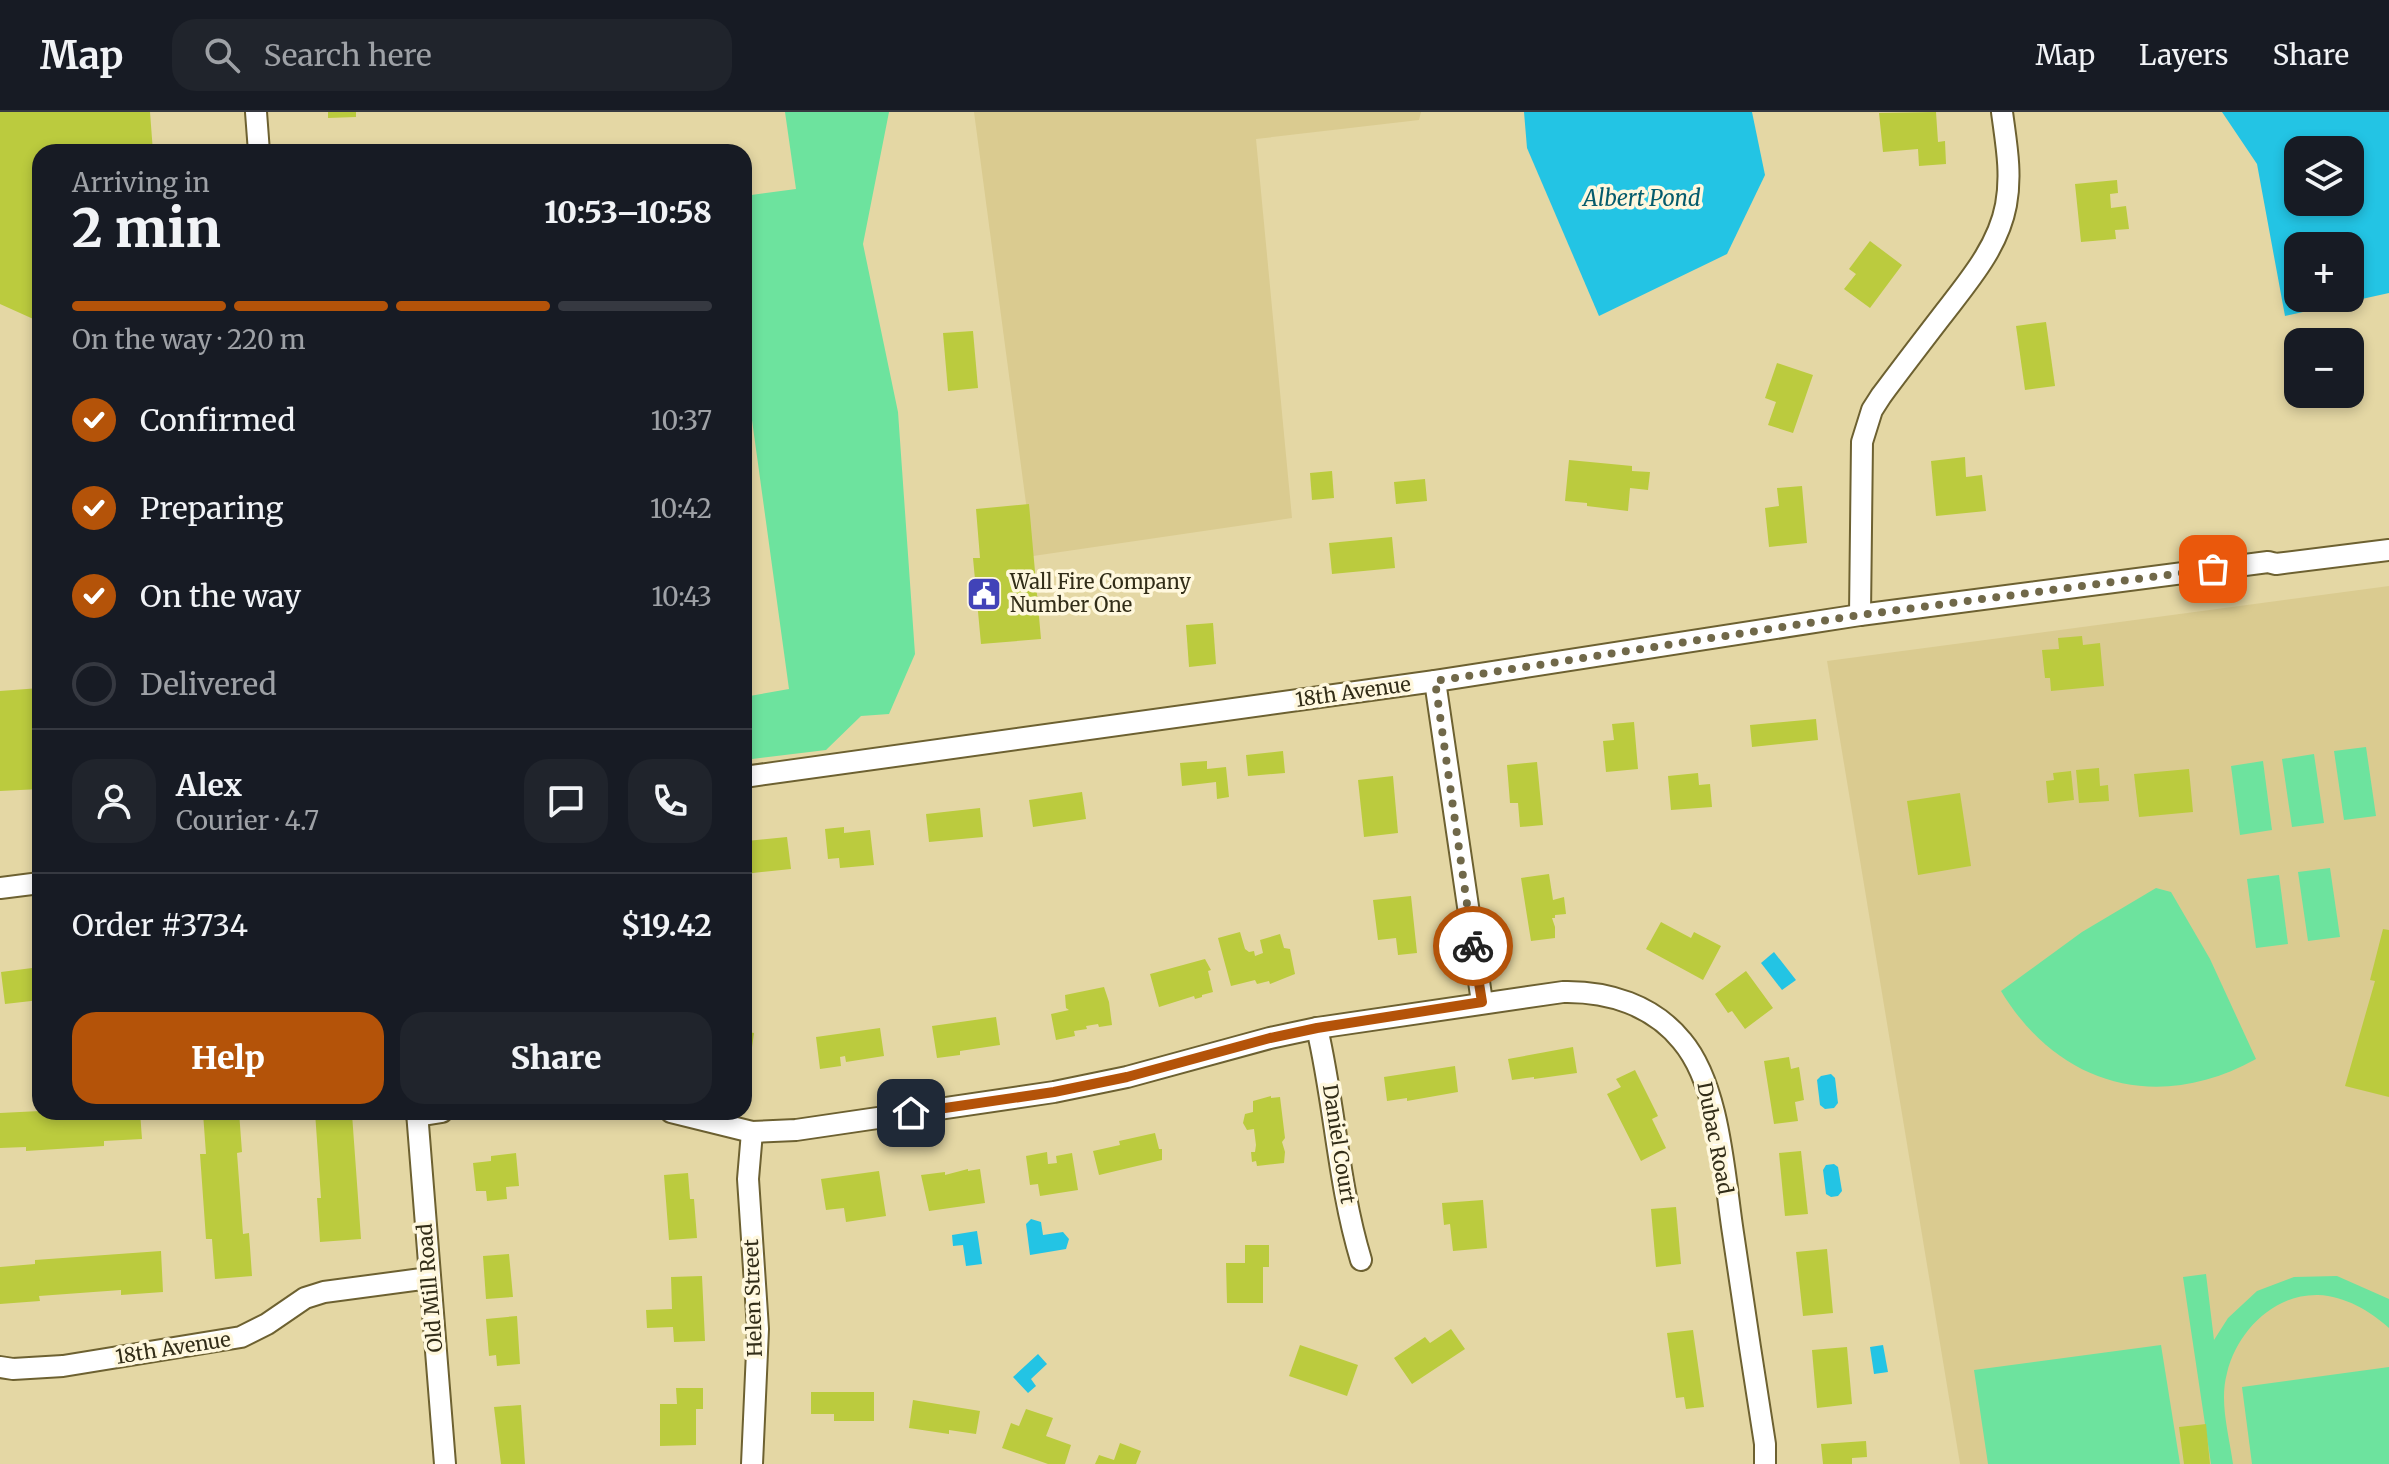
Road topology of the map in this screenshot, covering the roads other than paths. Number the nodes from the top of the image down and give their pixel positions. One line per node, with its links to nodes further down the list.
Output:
1 (256, 112): 3 (street)
2 (2002, 112): 5 (street)
3 (258, 144)
4 (2389, 550): 5 (street, 18th Avenue)
5 (1860, 615): 6 (street, 18th Avenue)
6 (1435, 681): 7 (street, 18th Avenue); 10 (street)
7 (752, 776)
8 (32, 884): 9 (street)
9 (0, 888)
10 (1482, 1002): 11 (street, Dubac Road); 20 (street, Dubac Road)
11 (1317, 1028): 14 (street, Dubac Road); 15 (street, Daniel Court)
12 (417, 1120): 16 (street, Old Mill Road)
13 (703, 1120): 14 (street, Dubac Road)
14 (752, 1132): 19 (street, Helen Street)
15 (1361, 1260)
16 (429, 1278): 17 (street, 18th Avenue); 18 (street, Old Mill Road)
17 (0, 1367)
18 (445, 1464)
19 (752, 1464)
20 (1765, 1464)

